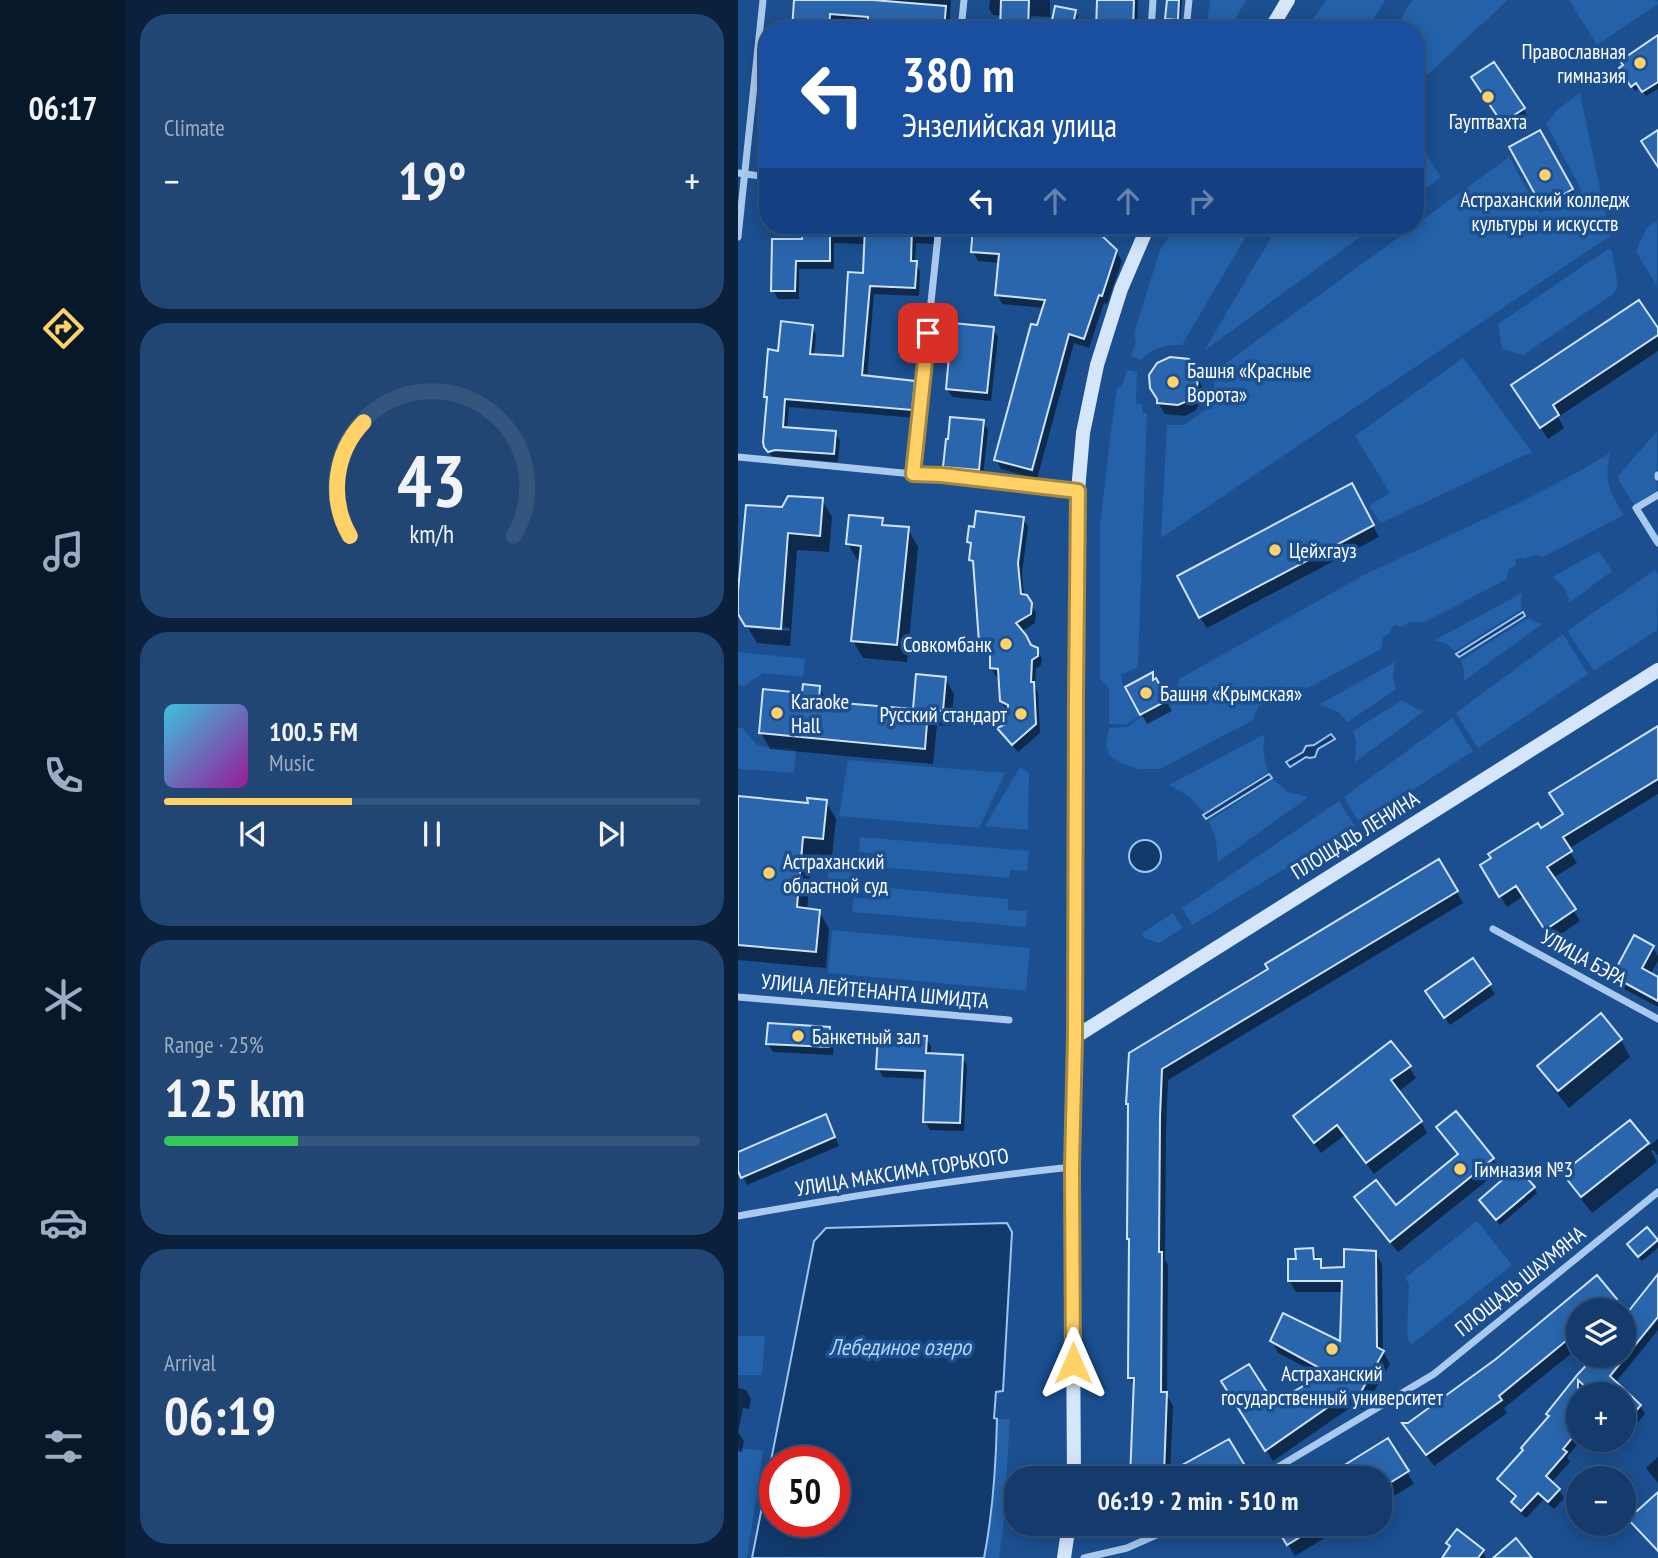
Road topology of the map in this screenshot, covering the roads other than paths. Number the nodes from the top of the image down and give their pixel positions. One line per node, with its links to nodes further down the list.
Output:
1 (763, 0): 6 (street)
2 (964, 0): 7 (street)
3 (1153, 0): 8 (street)
4 (1190, 0): 9 (street)
5 (1288, 0): 10 (main road)
6 (760, 21)
7 (962, 21)
8 (1152, 21)
9 (1187, 21)
10 (1275, 21)
11 (759, 31): 12 (street)
12 (741, 173): 13 (street); 16 (street)
13 (759, 176)
14 (938, 235): 18 (street)
15 (1144, 235): 19 (main road)
16 (738, 237)
17 (738, 457): 18 (street)
18 (913, 474): 19 (street)
19 (1078, 491): 27 (main road)
20 (1657, 495): 21 (street)
21 (1657, 543)
22 (1657, 670): 27 (main road, ПЛОЩАДЬ ЛЕНИНА)
23 (1493, 929): 25 (street, УЛИЦА БЭРА)
24 (738, 997): 26 (street, УЛИЦА ЛЕЙТЕНАНТА ШМИДТА)
25 (1657, 1019)
26 (1009, 1020)
27 (1075, 1037): 28 (main road)
28 (1072, 1167): 30 (street, УЛИЦА МАКСИМА ГОРЬКОГО); 31 (main road)
29 (1657, 1192): 32 (street, ПЛОЩАДЬ ШАУМЯНА)
30 (738, 1216)
31 (1074, 1466)
32 (1280, 1466)
33 (1067, 1536): 35 (main road)
34 (1154, 1536): 36 (street)
35 (1064, 1558)
36 (1084, 1558)

